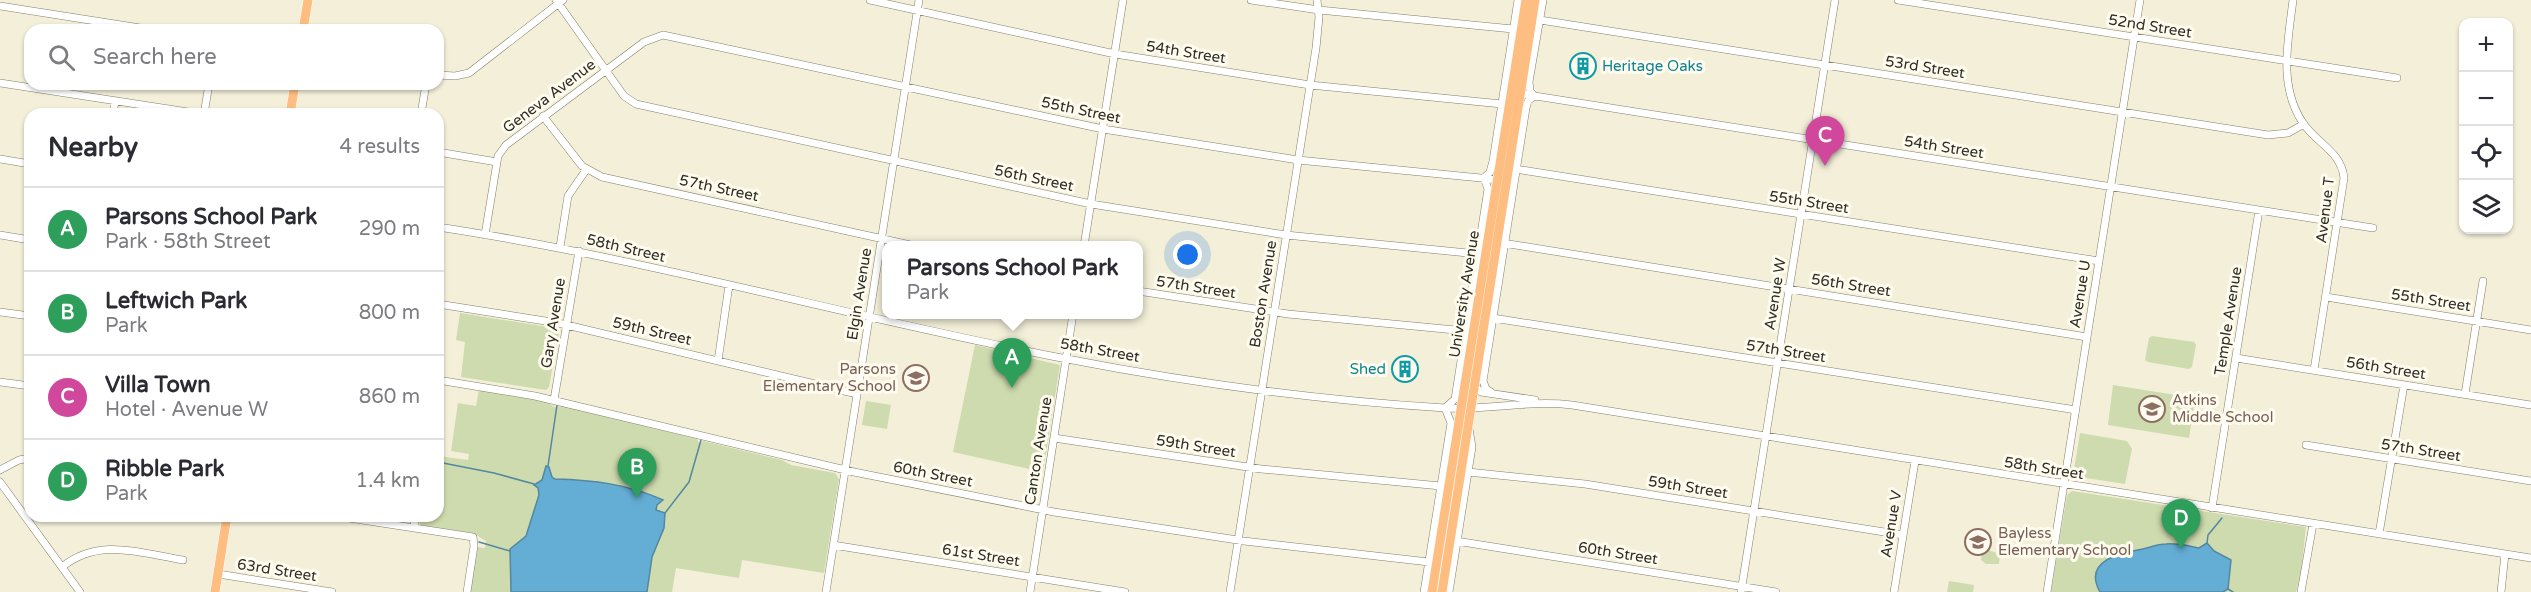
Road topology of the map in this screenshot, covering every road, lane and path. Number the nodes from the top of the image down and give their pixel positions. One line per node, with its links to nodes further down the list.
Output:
1 (308, 0): 21 (main road)
2 (870, 0): 17 (street, 54th Street)
3 (919, 0): 17 (street, Elgin Avenue)
4 (1123, 0): 25 (street)
5 (1251, 0): 18 (street)
6 (1317, 0): 18 (street, Boston Avenue)
7 (1518, 0): 22 (street)
8 (1526, 0): 39 (main road, University Avenue)
9 (1535, 0): 39 (main road, University Avenue)
10 (1543, 0): 19 (street)
11 (1836, 0): 27 (street, Avenue W)
12 (1898, 0): 24 (street, 52nd Street)
13 (2140, 0): 24 (street, Avenue U)
14 (2293, 0): 26 (street, Avenue T)
15 (559, 1): 28 (street, 56th Street); 29 (street)
16 (2, 4): 20 (street)
17 (918, 10): 25 (street, 54th Street); 33 (street, Elgin Avenue)
18 (1319, 10): 22 (street); 32 (street, Boston Avenue)
19 (1539, 20): 27 (street, 53rd Street); 40 (street)
20 (118, 24)
21 (304, 24)
22 (1513, 29): 42 (street)
23 (655, 37): 28 (street, Geneva Avenue); 33 (street, 55th Street)
24 (2134, 37): 26 (street, 52nd Street); 48 (street, Avenue U)
25 (1114, 54): 32 (street, 54th Street); 51 (street)
26 (2285, 61): 30 (street, 52nd Street); 50 (street, Avenue T)
27 (1825, 65): 48 (street, 53rd Street); 52 (street, Avenue W)
28 (606, 70): 49 (street, Geneva Avenue); 58 (street, 56th Street)
29 (444, 75)
30 (2397, 78)
31 (0, 83): 34 (street)
32 (1310, 85): 42 (street, 54th Street); 57 (street, Boston Avenue)
33 (906, 86): 51 (street, 55th Street); 58 (street, Elgin Avenue)
34 (24, 87)
35 (45, 90): 41 (street)
36 (208, 90): 45 (street)
37 (294, 90): 46 (main road)
38 (425, 90): 47 (street)
39 (1516, 93): 40 (street, 54th Street); 64 (main road, University Avenue)
40 (1534, 96): 52 (street, 54th Street); 61 (street)
41 (115, 101): 43 (street); 44 (street)
42 (1502, 104): 63 (street)
43 (114, 108)
44 (162, 108)
45 (204, 108)
46 (291, 108)
47 (422, 108)
48 (2123, 112): 50 (street, 53rd Street); 65 (street, Avenue U)
49 (543, 116): 59 (street, Geneva Avenue); 62 (street)
50 (2304, 124): 55 (street, Avenue T)
51 (1103, 129): 57 (street, 55th Street); 66 (street)
52 (1813, 140): 65 (street, 54th Street); 68 (street, Avenue W)
53 (2345, 149): 55 (street)
54 (444, 153): 59 (street)
55 (2337, 156): 69 (street, Avenue T)
56 (0, 159): 60 (street)
57 (1298, 160): 63 (street, 55th Street); 74 (street, Boston Avenue)
58 (894, 161): 66 (street, 56th Street); 75 (street, Elgin Avenue)
59 (497, 162): 73 (street, Geneva Avenue)
60 (24, 163)
61 (1515, 169): 68 (street, 55th Street); 79 (street)
62 (586, 170): 75 (street, 57th Street); 80 (street)
63 (1484, 178): 64 (street, 55th Street); 82 (street)
64 (1502, 180): 111 (main road, University Avenue); 121 (main road, University Avenue)
65 (2111, 187): 67 (street, 54th Street); 83 (street, Avenue U)
66 (1091, 204): 74 (street, 56th Street); 78 (street)
67 (2259, 210): 69 (street, 54th Street); 103 (street, Temple Avenue)
68 (1802, 214): 83 (street, 55th Street); 86 (street, Avenue W)
69 (2338, 223): 71 (street, 54th Street); 88 (street, Avenue T)
70 (444, 228): 73 (street, 58th Street)
71 (2373, 228)
72 (0, 235): 76 (street)
73 (485, 235): 80 (street, 58th Street)
74 (1286, 235): 82 (street, 56th Street); 91 (street, Boston Avenue)
75 (882, 238): 77 (street, 57th Street); 93 (street, Elgin Avenue)
76 (24, 239)
77 (894, 241)
78 (1085, 241)
79 (1503, 243): 86 (street, 56th Street); 94 (street)
80 (560, 247): 81 (street, 58th Street)
81 (579, 251): 85 (street, 58th Street); 99 (street, Gary Avenue)
82 (1478, 254): 100 (street)
83 (2099, 261): 102 (street, Avenue U)
84 (2483, 281): 98 (street)
85 (729, 285): 93 (street, 58th Street); 105 (street)
86 (1790, 289): 102 (street, 56th Street); 106 (street, Avenue W)
87 (1143, 292): 91 (street, 57th Street)
88 (2326, 297): 98 (street, 55th Street); 107 (street, Avenue T)
89 (444, 305): 99 (street, 59th Street)
90 (0, 312): 92 (street)
91 (1274, 312): 100 (street, 57th Street); 113 (street, Boston Avenue)
92 (24, 315)
93 (869, 316): 95 (street, 58th Street); 115 (street, Elgin Avenue)
94 (1492, 318): 106 (street, 57th Street); 114 (street)
95 (882, 319)
96 (883, 319): 104 (street, 58th Street)
97 (1073, 319): 104 (street, Canton Avenue)
98 (2477, 322): 101 (street, 55th Street); 116 (street)
99 (567, 325): 105 (street, 59th Street); 117 (street, Gary Avenue)
100 (1466, 330): 120 (street)
101 (2531, 330)
102 (2087, 337): 122 (street, Avenue U)
103 (2236, 358): 107 (street, 56th Street); 138 (street, Temple Avenue)
104 (1066, 359): 113 (street, 58th Street); 125 (street, Canton Avenue)
105 (718, 361): 115 (street, 59th Street)
106 (1778, 363): 122 (street, 57th Street); 124 (street, Avenue W)
107 (2314, 370): 112 (street, 56th Street)
108 (444, 381): 117 (street, 60th Street)
109 (0, 382): 110 (street)
110 (24, 385)
111 (1474, 385): 114 (street, 58th Street); 121 (main road, University Avenue)
112 (2404, 385): 116 (street, 56th Street); 128 (street)
113 (1262, 390): 120 (street, 58th Street); 130 (street, Boston Avenue)
114 (1491, 392): 118 (street, 58th Street)
115 (857, 394): 132 (street, Elgin Avenue)
116 (2465, 394): 119 (street, 56th Street)
117 (554, 400): 132 (street, 60th Street)
118 (1553, 403): 121 (street, 58th Street); 124 (street, 58th Street)
119 (2531, 405)
120 (1445, 408): 121 (street, 58th Street); 137 (street)
121 (1466, 408): 123 (main road, University Avenue); 170 (main road, University Avenue)
122 (2076, 410): 136 (street, Avenue U)
123 (1468, 426): 133 (street); 171 (main road, University Avenue)
124 (1766, 437): 129 (street, 58th Street); 140 (street, Avenue W)
125 (1054, 438): 130 (street, 59th Street); 139 (street, Canton Avenue)
126 (2306, 445): 128 (street, 57th Street)
127 (24, 459): 131 (street)
128 (2392, 459): 134 (street, 57th Street); 148 (street)
129 (1915, 460): 136 (street, 58th Street); 149 (street, Avenue V)
130 (1250, 468): 137 (street, 59th Street); 150 (street, Boston Avenue)
131 (0, 470)
132 (845, 470): 139 (street, 60th Street); 152 (street, Elgin Avenue)
133 (1468, 471): 140 (street, 59th Street); 151 (street)
134 (2531, 481)
135 (0, 482): 141 (street)
136 (2064, 485): 138 (street, 58th Street); 175 (street, Avenue U)
137 (1441, 486): 156 (street)
138 (2212, 508): 146 (street, 58th Street)
139 (1043, 509): 150 (street, 60th Street); 159 (street, Canton Avenue)
140 (1754, 512): 149 (street, 59th Street); 160 (street, Avenue W)
141 (24, 515)
142 (29, 522): 157 (street)
143 (226, 522): 158 (main road)
144 (375, 522): 147 (street)
145 (414, 522): 147 (street)
146 (2313, 524): 148 (street, 58th Street); 176 (street)
147 (414, 528): 164 (street)
148 (2379, 534): 153 (street, 58th Street)
149 (1903, 535): 174 (street, Avenue V)
150 (1238, 540): 156 (street, 60th Street); 168 (street, Boston Avenue)
151 (1456, 541): 160 (street, 60th Street); 172 (street)
152 (833, 545): 159 (street, 61st Street); 165 (street, Elgin Avenue)
153 (2505, 554): 154 (street, 58th Street); 177 (street)
154 (2531, 558)
155 (183, 560): 157 (street)
156 (1429, 562): 169 (street)
157 (62, 567): 161 (street)
158 (218, 574): 162 (main road); 163 (street, 63rd Street)
159 (1032, 577): 166 (street, Canton Avenue); 167 (street, 61st Street)
160 (1742, 589): 173 (street, 60th Street)
161 (80, 592)
162 (215, 592)
163 (332, 592)
164 (467, 592)
165 (826, 592)
166 (1029, 592)
167 (1125, 592)
168 (1230, 592)
169 (1424, 592)
170 (1432, 592)
171 (1442, 592)
172 (1449, 592)
173 (1776, 592)
174 (1894, 592)
175 (2047, 592)
176 (2301, 592)
177 (2501, 592)

